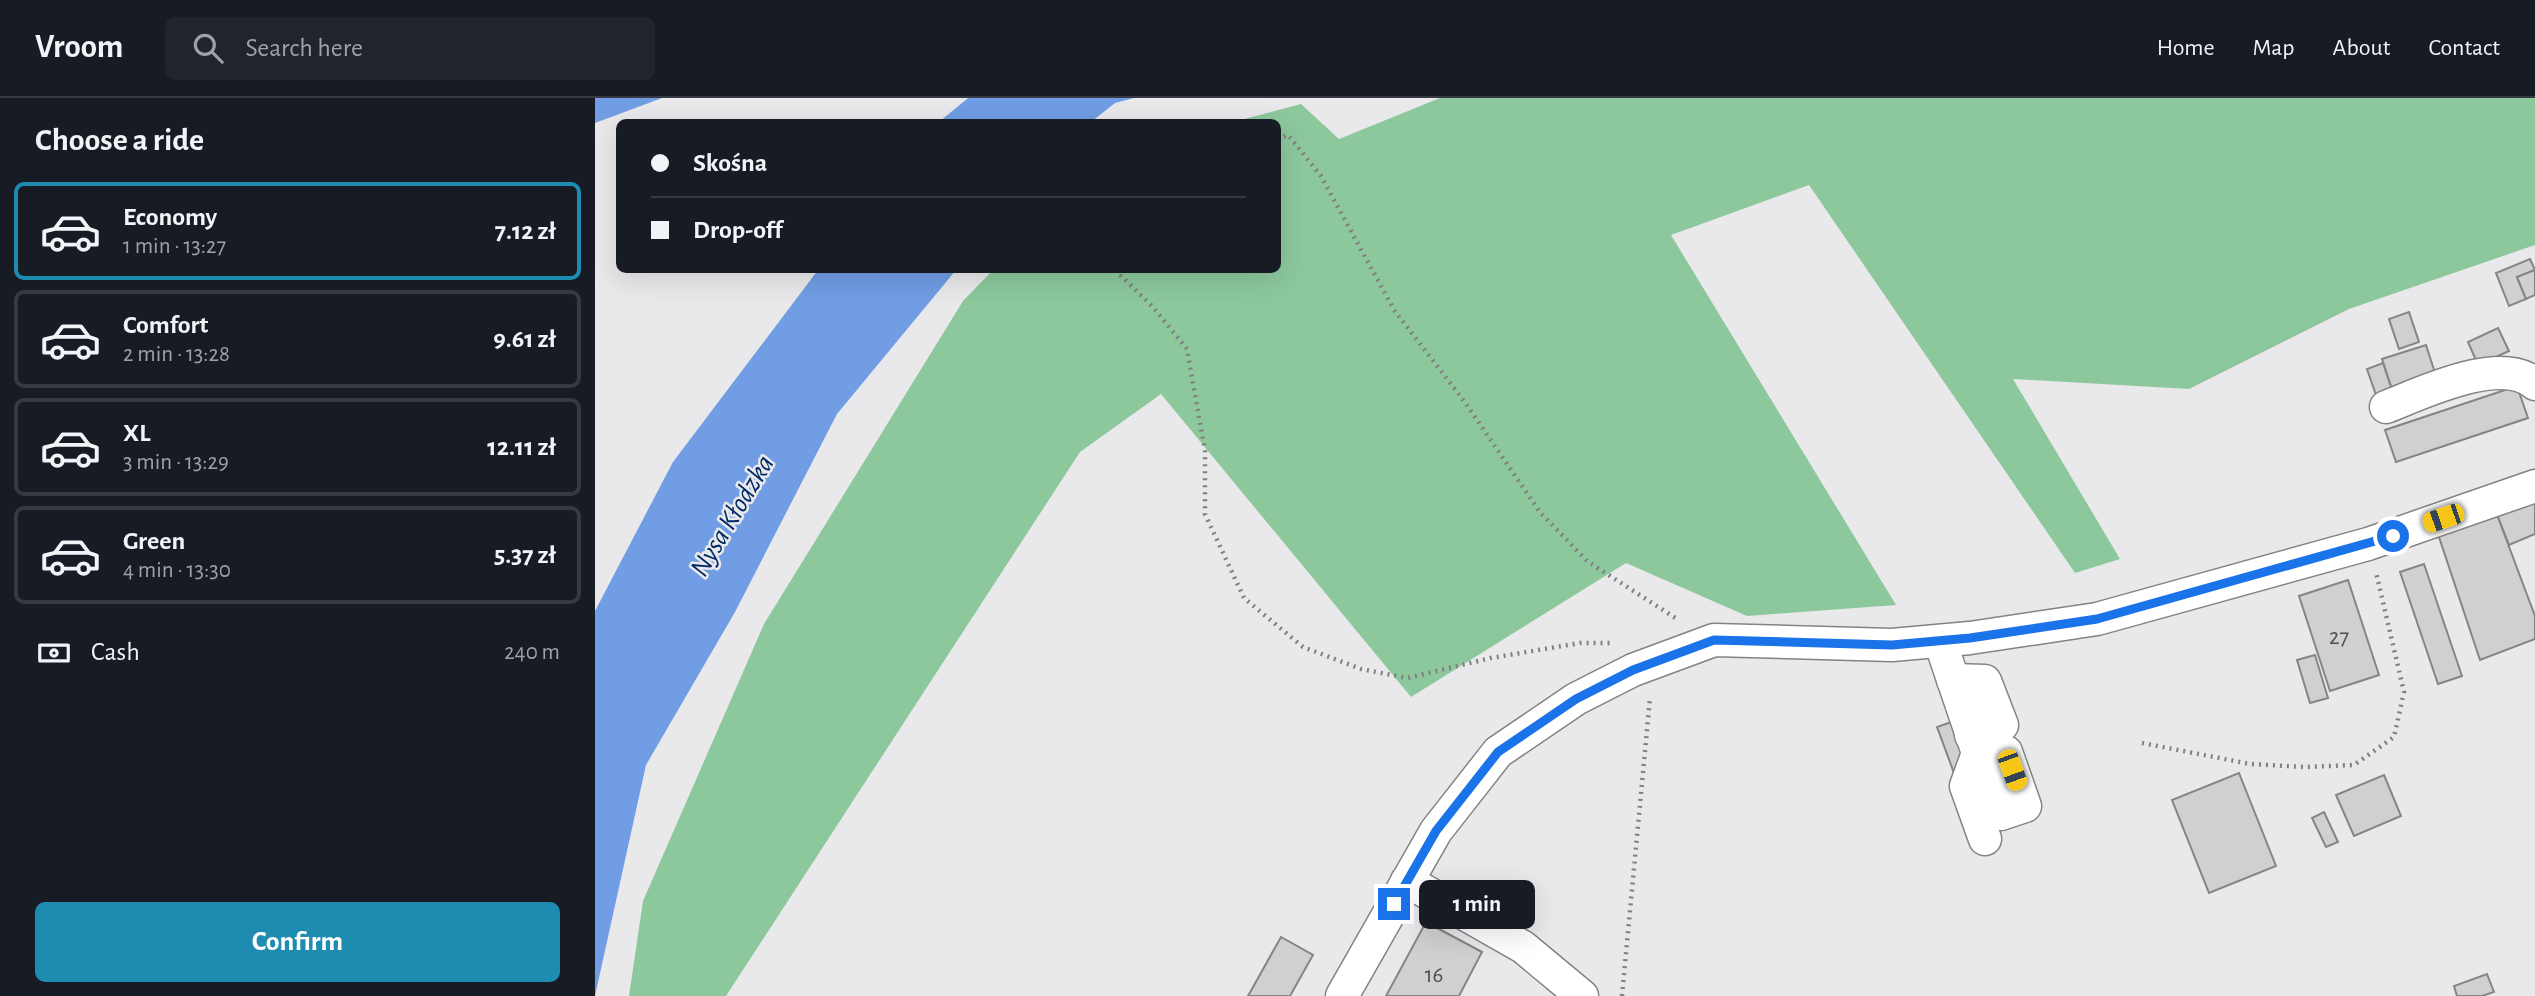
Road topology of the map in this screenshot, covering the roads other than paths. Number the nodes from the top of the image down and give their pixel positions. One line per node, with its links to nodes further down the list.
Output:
1 (2535, 384): 2 (street)
2 (2386, 407)
3 (2535, 486): 4 (street)
4 (1940, 640): 5 (street); 6 (street)
5 (1985, 839)
6 (1407, 881): 7 (street); 8 (street)
7 (1342, 996)
8 (1582, 996)

